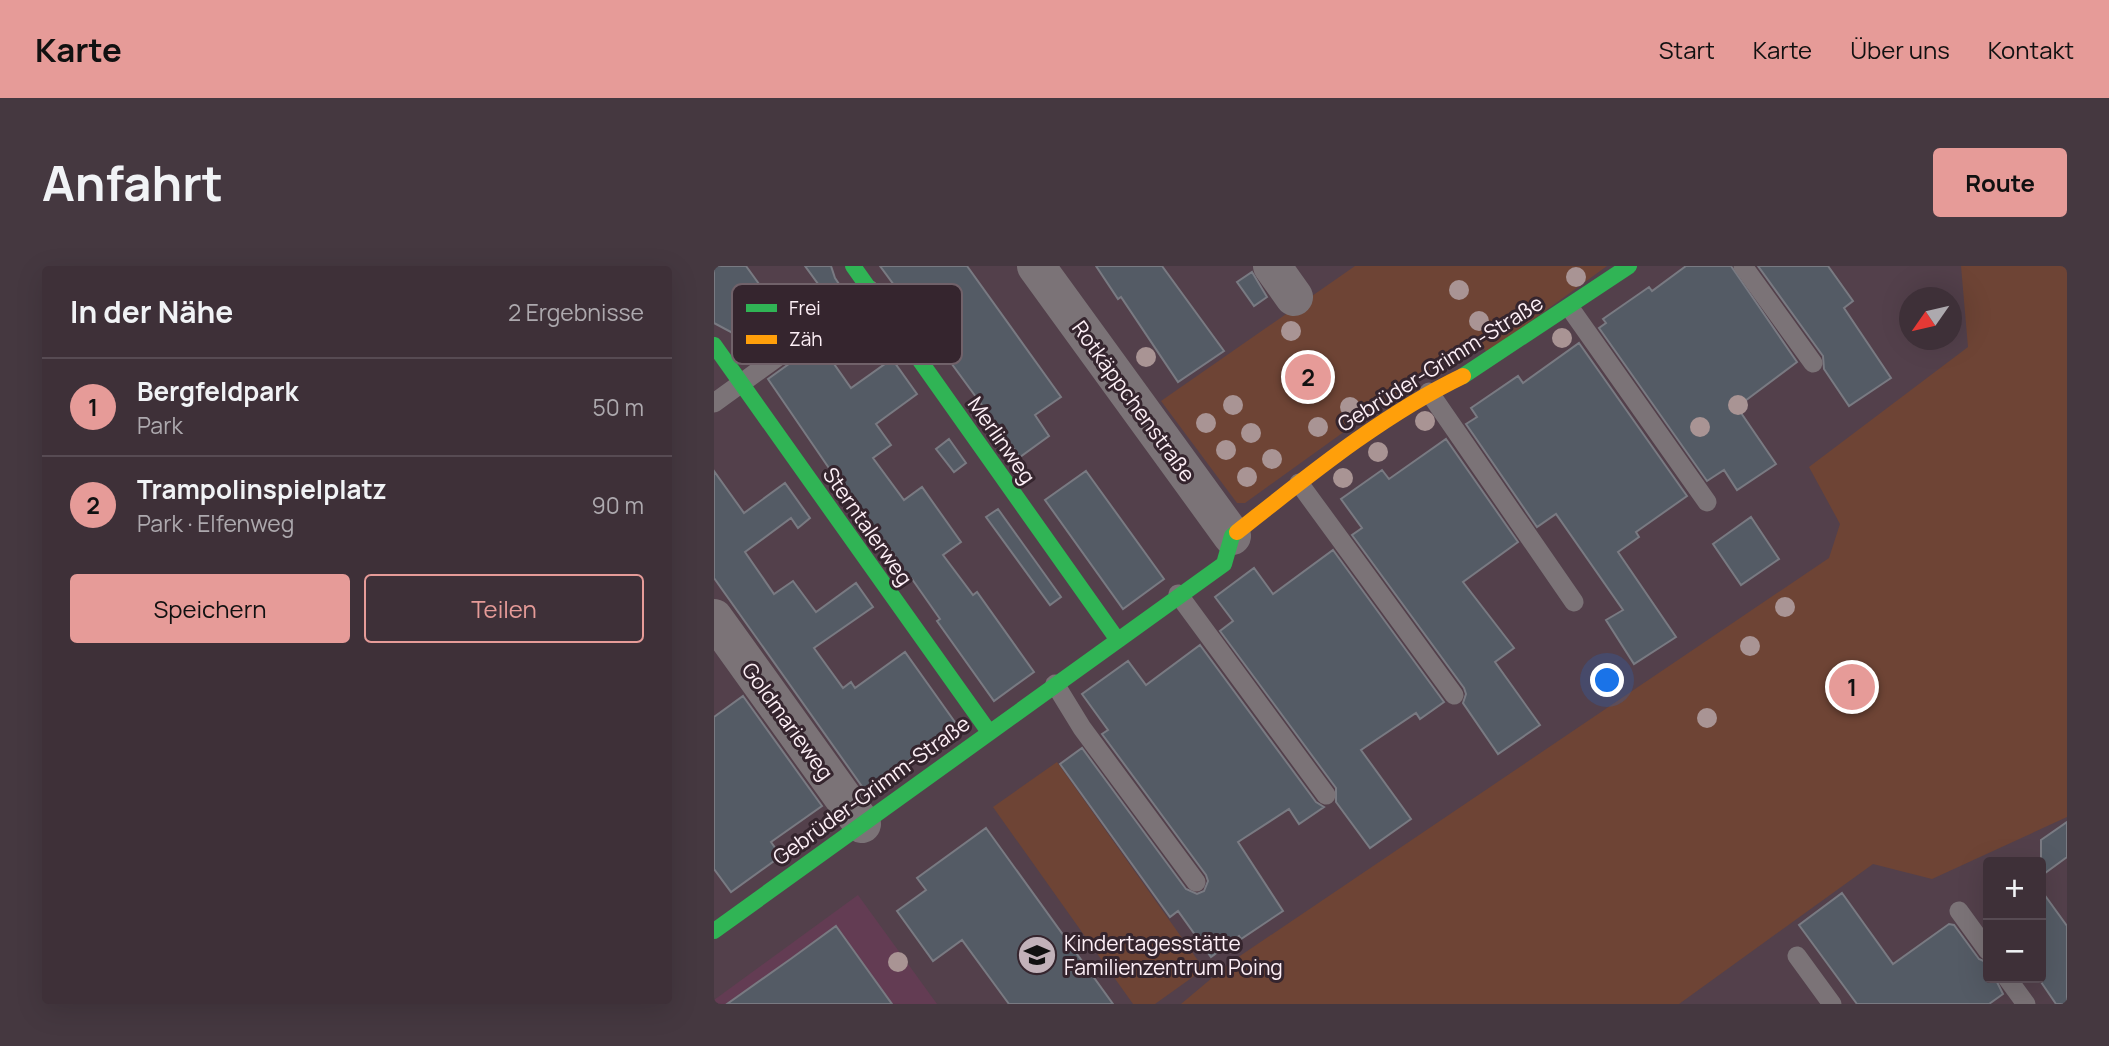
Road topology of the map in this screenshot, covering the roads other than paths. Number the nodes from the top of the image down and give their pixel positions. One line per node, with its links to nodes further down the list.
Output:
1 (853, 266): 6 (street, Merlinweg)
2 (1036, 266): 18 (street, Rotkäppchenstraße)
3 (1272, 266): 7 (street)
4 (1629, 266): 8 (street, Gebrüder-Grimm-Straße)
5 (1743, 266): 10 (lane)
6 (866, 284)
7 (1294, 297)
8 (1570, 308): 14 (street, Gebrüder-Grimm-Straße); 17 (lane)
9 (714, 345): 13 (street, Sterntalerweg)
10 (1813, 363)
11 (768, 364): 13 (lane)
12 (922, 364): 22 (street, Merlinweg)
13 (741, 384): 15 (lane); 25 (street, Sterntalerweg)
14 (1429, 392): 16 (street, Gebrüder-Grimm-Straße); 20 (lane)
15 (714, 403)
16 (1299, 483): 18 (street, Gebrüder-Grimm-Straße); 24 (lane)
17 (1707, 502)
18 (1232, 536): 19 (street, Gebrüder-Grimm-Straße)
19 (1178, 594): 22 (street, Gebrüder-Grimm-Straße); 26 (lane)
20 (1574, 602)
21 (714, 618): 27 (street, Goldmarieweg)
22 (1117, 639): 23 (street, Gebrüder-Grimm-Straße)
23 (1055, 684): 25 (street, Gebrüder-Grimm-Straße); 28 (lane)
24 (1454, 695)
25 (989, 732): 27 (street, Gebrüder-Grimm-Straße)
26 (1326, 795)
27 (862, 824): 30 (street, Gebrüder-Grimm-Straße)
28 (1196, 882)
29 (1959, 911): 31 (lane)
30 (714, 931)
31 (1983, 944)
32 (1797, 956): 34 (lane)
33 (2011, 983): 35 (lane)
34 (1832, 1004)
35 (2026, 1004)

